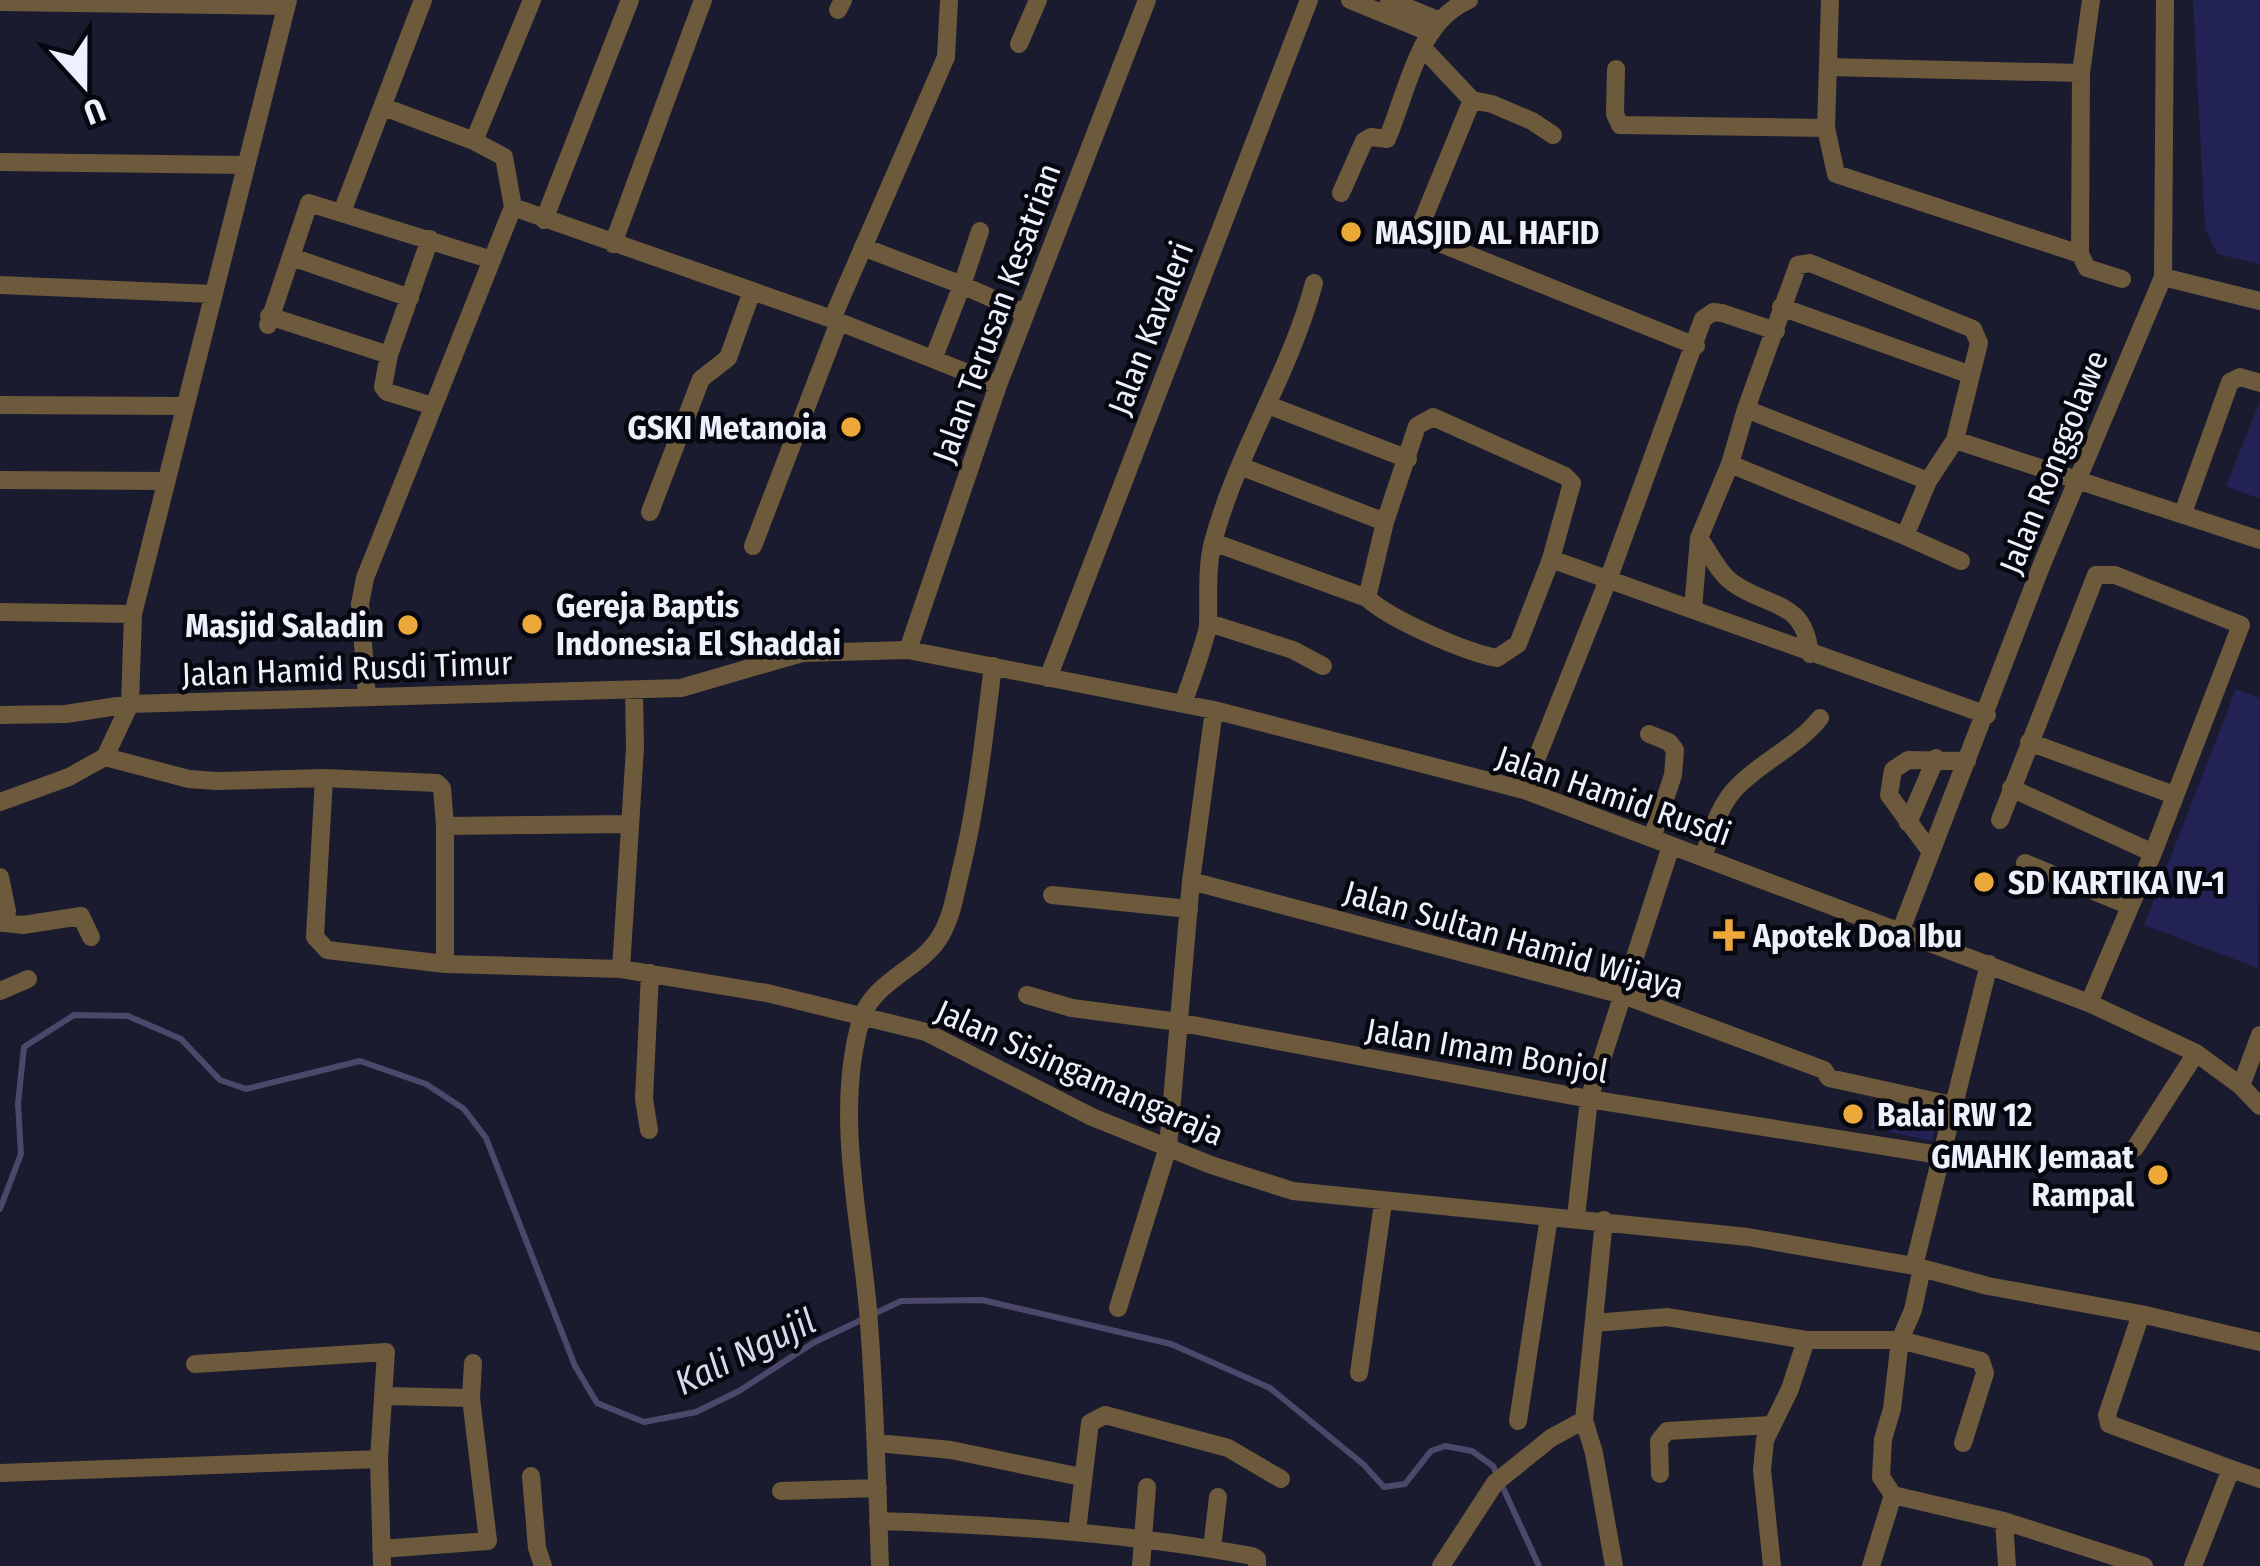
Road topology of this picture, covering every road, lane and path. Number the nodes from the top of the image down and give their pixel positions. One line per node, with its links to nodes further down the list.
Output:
1 (423, 0): 22 (street)
2 (532, 0): 25 (street)
3 (630, 0): 31 (street)
4 (703, 0): 34 (street)
5 (949, 0): 35 (street)
6 (1038, 0): 17 (street)
7 (1147, 0): 49 (street, Jalan Terusan Kesatrian)
8 (1309, 0): 92 (street, Jalan Kavaleri)
9 (1350, 0): 16 (street)
10 (1389, 0): 16 (street)
11 (1830, 0): 18 (street)
12 (2091, 0): 20 (street)
13 (2165, 0): 39 (street, Jalan Ronggolawe)
14 (0, 2): 15 (street)
15 (287, 3): 27 (street)
16 (1445, 18): 21 (street); 28 (street)
17 (1019, 44)
18 (1828, 67): 20 (street); 23 (street)
19 (1616, 69): 23 (street)
20 (2081, 73): 36 (street)
21 (1472, 100): 24 (street); 52 (street)
22 (383, 107): 25 (street); 30 (street)
23 (1826, 128): 36 (street)
24 (1553, 135)
25 (474, 141): 29 (street)
26 (0, 162): 27 (street)
27 (246, 165): 45 (street)
28 (1341, 193)
29 (513, 207): 31 (street); 38 (street)
30 (342, 212): 33 (street); 37 (street)
31 (544, 220): 34 (street)
32 (980, 231): 43 (street)
33 (430, 239): 38 (street); 46 (street)
34 (613, 244): 44 (street)
35 (863, 247): 43 (street); 50 (street)
36 (2080, 254): 40 (street)
37 (292, 257): 46 (street); 53 (street)
38 (489, 260): 61 (street)
39 (2163, 278): 47 (street); 70 (street, Jalan Ronggolawe)
40 (2122, 279)
41 (1314, 284): 59 (street)
42 (0, 285): 45 (street)
43 (962, 285): 49 (street); 54 (street)
44 (752, 290): 50 (street); 71 (street)
45 (213, 294): 60 (street)
46 (410, 298): 53 (street)
47 (2260, 301)
48 (1781, 307): 51 (street); 55 (street); 55 (street)
49 (1025, 313): 57 (street, Jalan Terusan Kesatrian)
50 (836, 321): 54 (street); 78 (street)
51 (1776, 331): 52 (street); 62 (street)
52 (1696, 346): 81 (street)
53 (389, 355): 61 (street)
54 (934, 357): 57 (street)
55 (1971, 375): 63 (street)
56 (2260, 382): 72 (street)
57 (998, 385): 88 (street, Jalan Terusan Kesatrian)
58 (0, 405): 60 (street)
59 (1268, 405): 64 (street); 66 (street)
60 (185, 406): 68 (street)
61 (433, 406): 94 (street)
62 (1746, 409): 65 (street); 69 (street)
63 (1955, 440): 69 (street); 70 (street)
64 (1408, 459): 73 (street); 79 (street)
65 (1730, 464): 74 (street); 75 (street)
66 (1240, 466): 73 (street); 77 (street)
67 (0, 480): 68 (street)
68 (166, 481): 85 (street)
69 (1928, 481): 74 (street)
70 (2076, 481): 72 (street); 99 (street, Jalan Ronggolawe)
71 (650, 512)
72 (2183, 513): 76 (street)
73 (1384, 522): 82 (street)
74 (1905, 536): 80 (street)
75 (1700, 538): 83 (street); 89 (street)
76 (2260, 540)
77 (1214, 542): 82 (street); 86 (street)
78 (753, 546)
79 (1551, 559): 81 (street); 82 (street)
80 (1961, 561)
81 (1609, 580): 83 (street); 108 (street)
82 (1366, 598)
83 (1693, 609): 89 (street)
84 (0, 612): 85 (street)
85 (133, 614): 95 (street)
86 (1209, 623): 90 (street); 96 (street)
87 (2250, 628): 102 (street); 109 (street)
88 (908, 650): 91 (street, Jalan Hamid Rusdi); 93 (street, Jalan Hamid Rusdi Timur)
89 (1810, 654): 99 (street)
90 (1323, 666)
91 (993, 667): 92 (street, Jalan Hamid Rusdi); 137 (street)
92 (1048, 678): 96 (street, Jalan Hamid Rusdi)
93 (634, 690): 94 (street, Jalan Hamid Rusdi Timur); 113 (street)
94 (367, 697): 95 (street, Jalan Hamid Rusdi Timur)
95 (130, 704): 98 (street, Jalan Hamid Rusdi Timur); 103 (street)
96 (1184, 704): 97 (street, Jalan Hamid Rusdi)
97 (1214, 710): 108 (street, Jalan Hamid Rusdi); 121 (street)
98 (0, 715)
99 (1987, 715): 105 (street, Jalan Ronggolawe)
100 (1820, 718): 118 (street)
101 (1648, 734): 115 (street)
102 (2029, 742): 107 (street); 109 (street)
103 (105, 757): 106 (street); 110 (street)
104 (1936, 758): 105 (street); 112 (street); 112 (street)
105 (1967, 761): 116 (street, Jalan Ronggolawe)
106 (324, 778): 114 (street); 128 (street, Jalan Sisingamangaraja)
107 (2012, 788): 111 (street); 117 (street)
108 (1524, 790): 115 (street, Jalan Hamid Rusdi)
109 (2174, 795): 117 (street)
110 (0, 802)
111 (2000, 820)
112 (1908, 823): 116 (street)
113 (630, 824): 114 (street); 130 (street)
114 (445, 826): 128 (street)
115 (1661, 842): 118 (street, Jalan Hamid Rusdi); 134 (street)
116 (1931, 852): 126 (street, Jalan Ronggolawe)
117 (2153, 853): 123 (street)
118 (1703, 857): 126 (street, Jalan Hamid Rusdi)
119 (2025, 863): 123 (street)
120 (0, 877): 125 (street)
121 (1191, 881): 124 (street); 134 (street, Jalan Sultan Hamid Wijaya)
122 (1052, 895): 124 (street)
123 (2130, 906): 136 (street)
124 (1189, 909): 138 (street)
125 (3, 923): 127 (street)
126 (1901, 930): 129 (street, Jalan Hamid Rusdi)
127 (92, 938)
128 (445, 964): 130 (street, Jalan Sisingamangaraja)
129 (1989, 964): 136 (street, Jalan Hamid Rusdi); 143 (street)
130 (622, 969): 131 (street, Jalan Sisingamangaraja)
131 (650, 973): 137 (street, Jalan Sisingamangaraja); 145 (street)
132 (28, 979): 133 (street)
133 (0, 991)
134 (1623, 994): 142 (street); 143 (street, Jalan Sultan Hamid Wijaya)
135 (1027, 995): 138 (street, Jalan Imam Bonjol)
136 (2089, 1003): 140 (street, Jalan Hamid Rusdi)
137 (862, 1016): 146 (street, Jalan Sisingamangaraja); 168 (street)
138 (1181, 1023): 142 (street, Jalan Imam Bonjol); 146 (street)
139 (2260, 1035): 141 (street)
140 (2196, 1053): 141 (street, Jalan Hamid Rusdi); 147 (street)
141 (2241, 1086): 144 (street, Jalan Hamid Rusdi)
142 (1589, 1099): 148 (street, Jalan Imam Bonjol); 151 (street)
143 (1952, 1105): 148 (street)
144 (2260, 1106)
145 (649, 1130)
146 (1168, 1147): 149 (street, Jalan Sisingamangaraja); 154 (street)
147 (2134, 1148)
148 (1939, 1155): 153 (street)
149 (1383, 1203): 150 (street, Jalan Sisingamangaraja); 162 (street)
150 (1549, 1216): 151 (street, Jalan Sisingamangaraja); 166 (street)
151 (1576, 1217): 152 (street, Jalan Sisingamangaraja)
152 (1604, 1220): 153 (street, Jalan Sisingamangaraja); 156 (street)
153 (1918, 1267): 155 (street, Jalan Sisingamangaraja); 158 (street)
154 (1118, 1308)
155 (2141, 1314): 159 (street, Jalan Sisingamangaraja); 171 (street)
156 (1594, 1323): 157 (street); 165 (street)
157 (1806, 1340): 158 (street); 167 (street)
158 (1900, 1340): 169 (street); 181 (street)
159 (2260, 1342)
160 (473, 1363): 164 (street)
161 (195, 1364): 163 (street)
162 (1359, 1373)
163 (386, 1396): 164 (street); 170 (street)
164 (471, 1398): 188 (street)
165 (1583, 1420): 193 (street); 194 (street)
166 (1518, 1421)
167 (1771, 1425): 173 (street); 195 (street)
168 (877, 1443): 175 (street); 179 (street)
169 (1963, 1443)
170 (380, 1459): 172 (street); 188 (street)
171 (2231, 1469): 177 (street); 199 (street)
172 (0, 1473)
173 (1660, 1474)
174 (531, 1476): 189 (street)
175 (1082, 1477): 176 (street); 185 (street)
176 (1281, 1479)
177 (2260, 1479)
178 (1147, 1487): 186 (street)
179 (878, 1488): 180 (street); 183 (street)
180 (781, 1491)
181 (1892, 1495): 184 (street); 196 (street)
182 (1218, 1497): 187 (street)
183 (878, 1521): 185 (street); 190 (street)
184 (2004, 1521): 197 (street); 198 (street)
185 (1077, 1531): 186 (street)
186 (1144, 1539): 187 (street); 191 (street)
187 (1212, 1548): 192 (street)
188 (381, 1558)
189 (543, 1566)
190 (880, 1566)
191 (1141, 1566)
192 (1256, 1566)
193 (1442, 1566)
194 (1614, 1566)
195 (1772, 1566)
196 (1871, 1566)
197 (2007, 1566)
198 (2144, 1566)
199 (2193, 1566)

